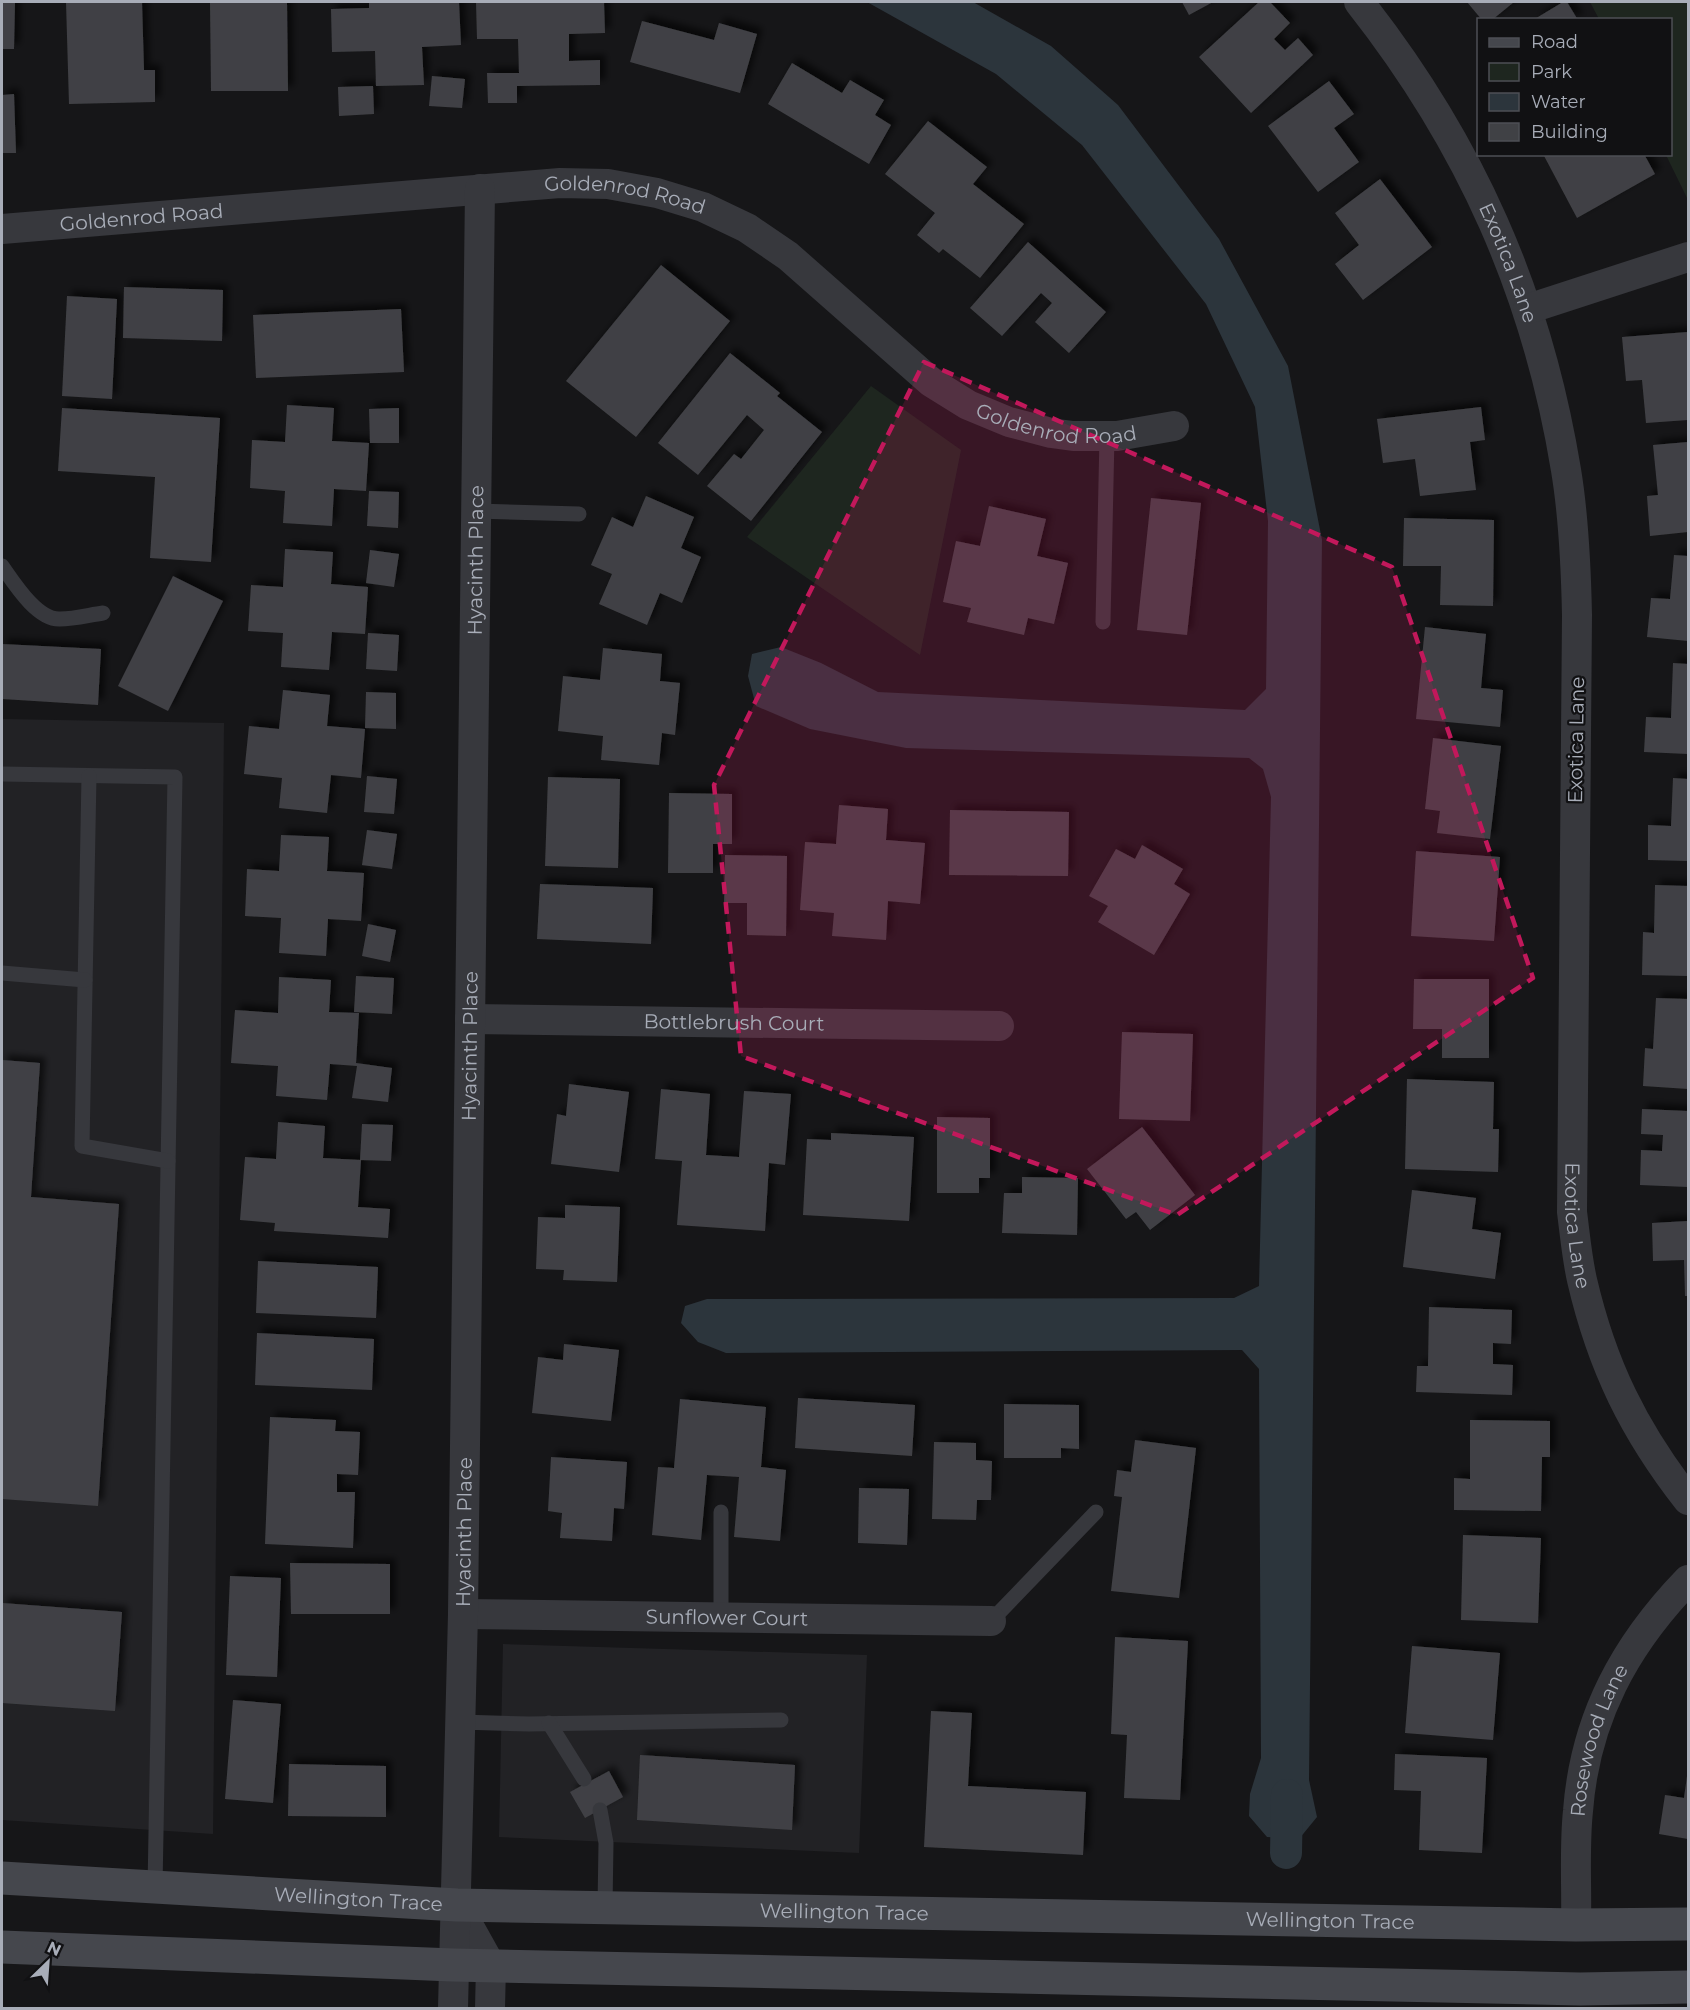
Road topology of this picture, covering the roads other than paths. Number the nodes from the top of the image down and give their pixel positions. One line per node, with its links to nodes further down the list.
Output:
1 (1359, 2): 5 (street, Exotica Lane)
2 (480, 189): 3 (street, Goldenrod Road); 7 (street, Goldenrod Road); 8 (street, Hyacinth Place)
3 (2, 229)
4 (1689, 256): 5 (street)
5 (1528, 309): 20 (street, Exotica Lane)
6 (1174, 426): 7 (street, Goldenrod Road)
7 (1107, 436): 12 (lane)
8 (476, 511): 9 (lane); 17 (street, Hyacinth Place)
9 (579, 514)
10 (2, 566): 11 (lane)
11 (103, 613)
12 (1103, 622)
13 (2, 774): 14 (lane)
14 (89, 776): 16 (lane); 19 (lane)
15 (2, 973): 16 (lane)
16 (85, 980): 19 (lane)
17 (470, 1019): 18 (street, Bottlebrush Court); 24 (street, Hyacinth Place)
18 (999, 1026)
19 (168, 1161): 33 (lane)
20 (1689, 1500)
21 (722, 1512): 25 (lane)
22 (1096, 1512): 26 (lane)
23 (1689, 1580): 37 (street, Rosewood Lane)
24 (463, 1614): 25 (street, Sunflower Court); 28 (street, Hyacinth Place)
25 (721, 1618): 26 (street, Sunflower Court)
26 (991, 1621)
27 (781, 1720): 29 (lane)
28 (460, 1722): 29 (lane); 34 (street, Hyacinth Place)
29 (549, 1723): 30 (lane)
30 (584, 1779)
31 (600, 1810): 35 (lane)
32 (2, 1878): 33 (street, Wellington Trace)
33 (155, 1888): 34 (street, Wellington Trace)
34 (457, 1905): 35 (street, Wellington Trace); 39 (street, Hyacinth Place); 40 (street)
35 (605, 1907): 37 (street, Wellington Trace)
36 (1689, 1924): 37 (street, Wellington Trace)
37 (1576, 1925)
38 (2, 1947): 39 (street)
39 (453, 1965): 40 (street); 42 (street, Hyacinth Place)
40 (491, 1966): 41 (street); 43 (street)
41 (1689, 1987)
42 (453, 2008)
43 (490, 2008)

